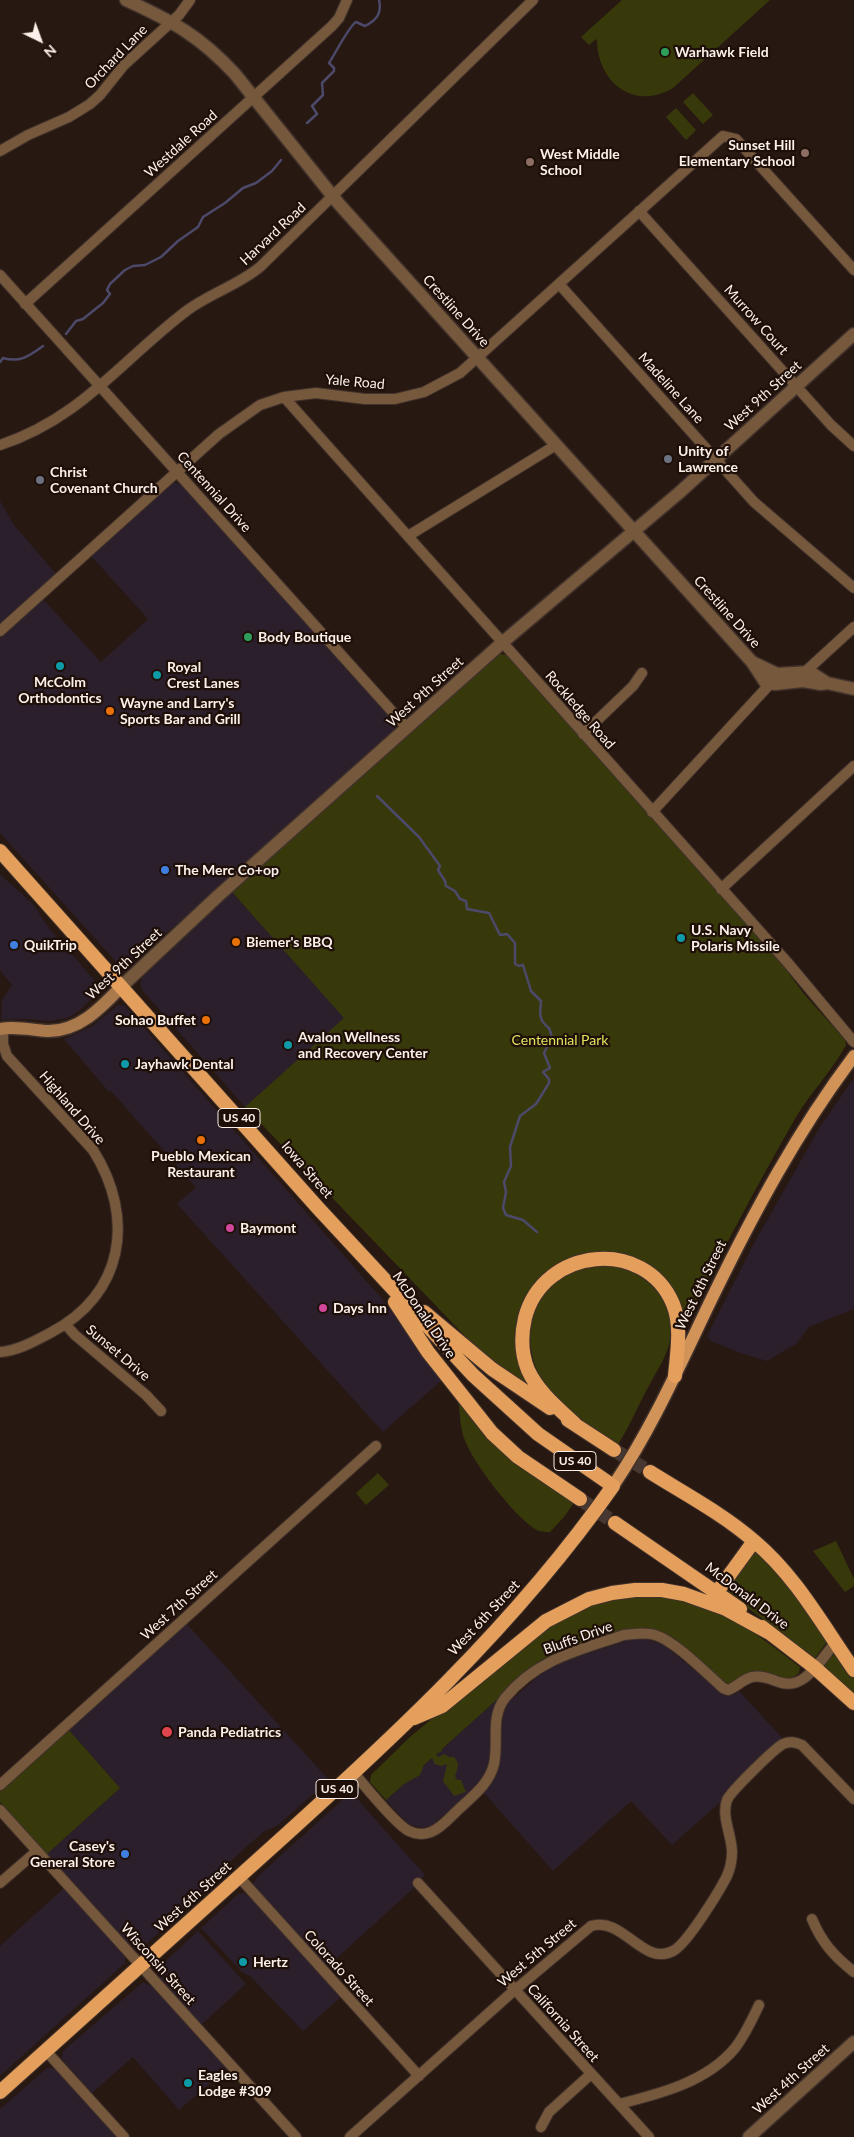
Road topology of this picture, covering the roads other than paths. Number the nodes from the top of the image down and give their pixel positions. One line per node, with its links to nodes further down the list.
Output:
1 (126, 0): 5 (street, Crestline Drive)
2 (190, 0): 5 (street, Orchard Lane)
3 (347, 0): 6 (street, Westdale Road)
4 (533, 0): 8 (street, Harvard Road)
5 (171, 22): 6 (street, Crestline Drive); 7 (street, Orchard Lane)
6 (255, 96): 8 (street, Crestline Drive); 13 (street, Westdale Road)
7 (0, 151)
8 (332, 196): 15 (street, Crestline Drive); 17 (street, Harvard Road)
9 (639, 211): 10 (street, Yale Road); 12 (street, Yale Road); 16 (street, Murrow Court)
10 (854, 270)
11 (0, 275): 13 (street, Centennial Drive)
12 (558, 284): 15 (street, Yale Road); 22 (street, Madeline Lane)
13 (25, 304): 17 (street, Centennial Drive)
14 (854, 334): 16 (street, West 9th Street)
15 (478, 358): 18 (street, Yale Road); 20 (street, Crestline Drive)
16 (797, 386): 21 (street, Murrow Court); 22 (street, West 9th Street)
17 (101, 387): 19 (street, Harvard Road); 23 (street, Centennial Drive)
18 (284, 397): 23 (street, Yale Road); 25 (street, Rockledge Road)
19 (0, 445)
20 (556, 445): 24 (street, Crestline Drive); 25 (street)
21 (854, 446)
22 (716, 460): 24 (street, West 9th Street); 26 (street, Madeline Lane)
23 (177, 471): 28 (street, Yale Road); 36 (street, Centennial Drive)
24 (634, 531): 29 (street, West 9th Street); 30 (street, Crestline Drive)
25 (408, 536): 29 (street, Rockledge Road)
26 (854, 588)
27 (854, 627): 31 (street)
28 (0, 631)
29 (503, 642): 36 (street, West 9th Street); 37 (street, Rockledge Road)
30 (752, 662): 31 (street, Crestline Drive); 34 (street, Crestline Drive)
31 (806, 671): 33 (street)
32 (642, 673): 37 (street)
33 (827, 683): 34 (street); 35 (street)
34 (770, 684): 39 (street)
35 (854, 689)
36 (407, 728): 42 (street, West 9th Street)
37 (583, 734): 39 (street, Rockledge Road)
38 (854, 766): 41 (street)
39 (652, 812): 41 (street, Rockledge Road)
40 (0, 851): 42 (highway, Iowa Street / US 40)
41 (721, 889): 44 (street, Rockledge Road)
42 (122, 986): 43 (main road, West 9th Street); 46 (highway, Iowa Street / US 40)
43 (1, 1028): 47 (street, Highland Drive)
44 (854, 1042)
45 (854, 1056): 49 (main road, West 6th Street)
46 (374, 1270): 51 (highway, McDonald Drive); 55 (highway, Iowa Street / US 40); 56 (highway, McDonald Drive)
47 (66, 1325): 48 (street, Sunset Drive); 50 (street, Sunset Drive)
48 (0, 1352)
49 (675, 1376): 51 (highway); 55 (main road, West 6th Street)
50 (161, 1410)
51 (575, 1424): 53 (highway, McDonald Drive)
52 (376, 1446): 67 (street, West 7th Street)
53 (614, 1450)
54 (650, 1472): 58 (highway)
55 (613, 1486): 65 (highway, West 6th Street / US 40)
56 (580, 1499)
57 (615, 1522): 59 (highway, McDonald Drive)
58 (754, 1541): 59 (highway); 61 (highway)
59 (717, 1592): 60 (highway, McDonald Drive)
60 (768, 1632): 62 (highway, McDonald Drive); 65 (highway)
61 (835, 1642): 62 (street, Bluffs Drive); 63 (highway)
62 (814, 1668): 64 (highway, McDonald Drive); 66 (street, Bluffs Drive)
63 (854, 1670)
64 (854, 1703)
65 (407, 1722): 66 (highway, West 6th Street / US 40)
66 (354, 1773): 71 (highway, West 6th Street / US 40)
67 (0, 1785)
68 (854, 1799): 77 (street, West 5th Street)
69 (0, 1810): 70 (street, Wisconsin Street)
70 (37, 1851): 72 (street); 75 (street, Wisconsin Street)
71 (239, 1877): 75 (highway, West 6th Street / US 40); 82 (street, Colorado Street)
72 (0, 1882)
73 (418, 1883): 77 (street, California Street)
74 (812, 1918): 76 (street)
75 (141, 1965): 80 (highway, West 6th Street / US 40); 87 (street, Wisconsin Street)
76 (854, 1972)
77 (515, 1990): 81 (street, California Street); 82 (street, West 5th Street)
78 (759, 2005): 84 (street)
79 (854, 2042): 90 (street, West 4th Street)
80 (46, 2051): 83 (highway, West 6th Street / US 40); 86 (street)
81 (591, 2074): 84 (street, California Street); 85 (street)
82 (419, 2076): 88 (street, West 5th Street)
83 (0, 2092)
84 (619, 2104): 89 (street, California Street)
85 (541, 2127)
86 (124, 2137)
87 (296, 2137)
88 (350, 2137)
89 (649, 2137)
90 (749, 2137)

